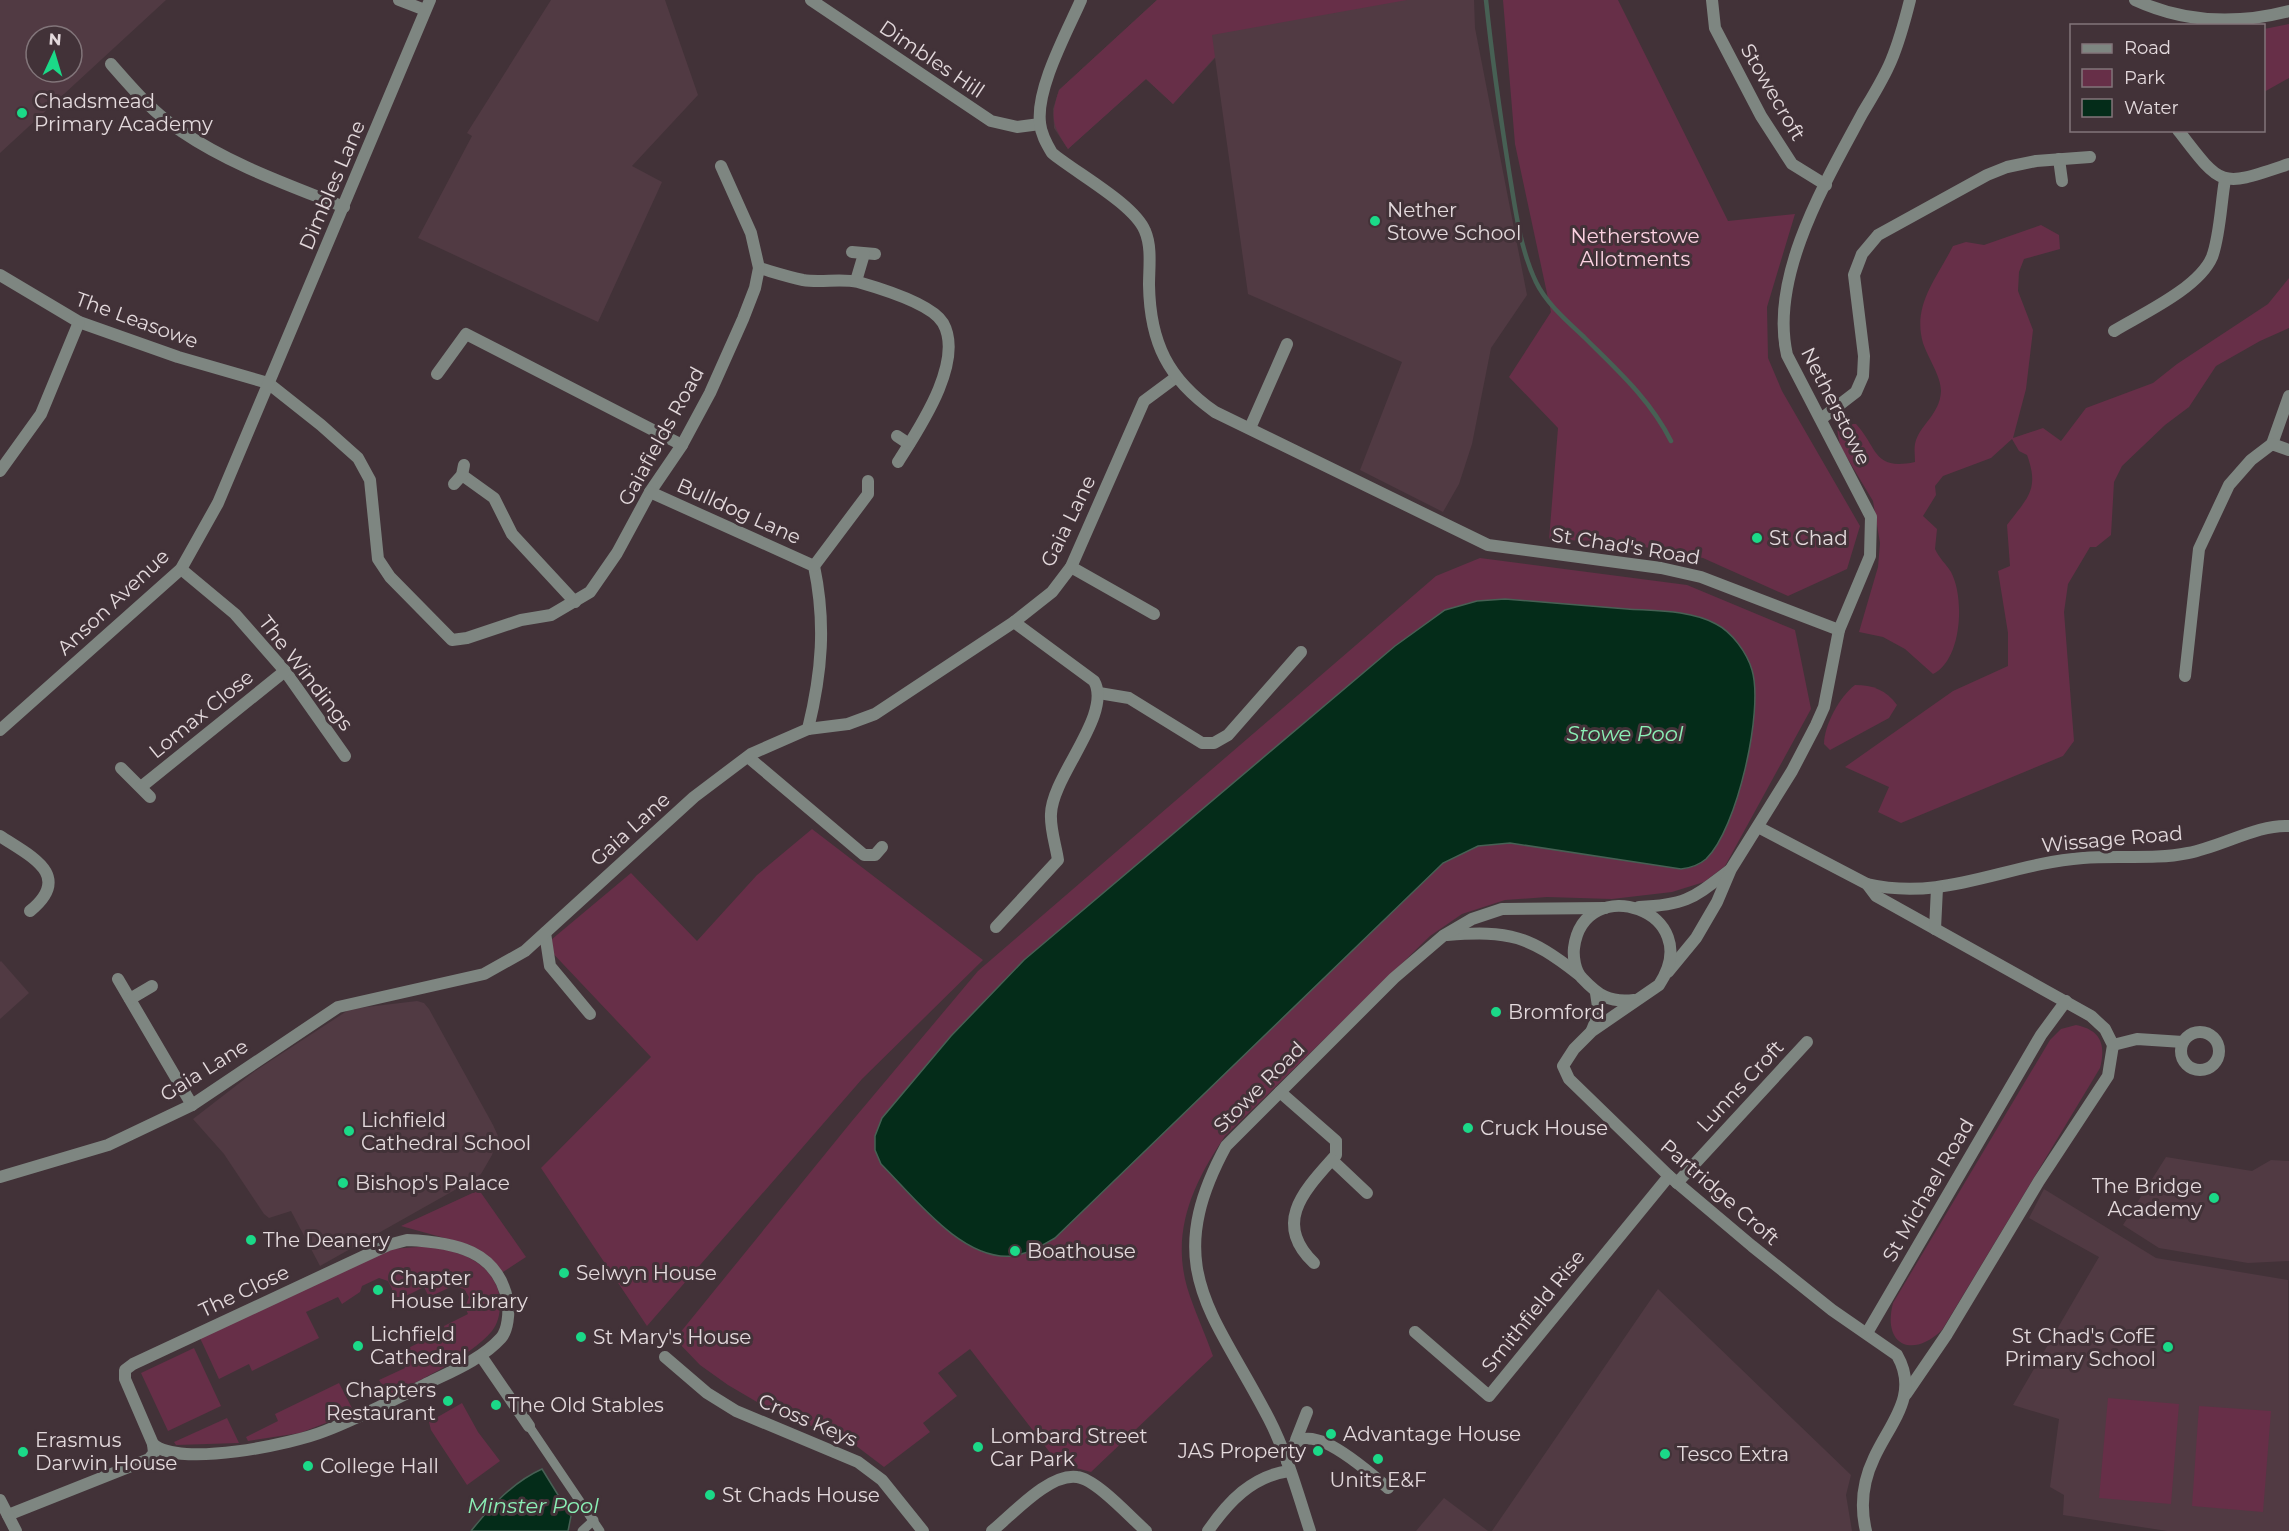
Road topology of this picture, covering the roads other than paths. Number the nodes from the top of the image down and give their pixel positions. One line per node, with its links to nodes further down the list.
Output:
1 (399, 0): 7 (street)
2 (811, 0): 11 (street, Dimbles Hill)
3 (1081, 0): 11 (street)
4 (1712, 0): 19 (street, Stowecroft)
5 (1910, 0): 19 (street, Netherstowe)
6 (2135, 0): 9 (street)
7 (427, 5): 20 (street, Dimbles Lane)
8 (2289, 11): 9 (street)
9 (2166, 20)
10 (111, 64): 20 (street)
11 (1040, 124): 29 (street, St Chad's Road)
12 (2180, 132): 17 (street)
13 (2090, 157): 14 (street)
14 (2059, 159): 18 (street); 32 (street)
15 (2289, 164): 17 (street)
16 (721, 166): 22 (street, Gaiafields Road)
17 (2225, 180): 26 (street)
18 (2061, 181)
19 (1826, 184): 32 (street, Netherstowe)
20 (344, 207): 30 (street, Dimbles Lane)
21 (864, 253): 24 (street)
22 (759, 268): 24 (street); 37 (street, Gaiafields Road)
23 (0, 275): 25 (street, The Leasowe)
24 (856, 282): 35 (street)
25 (79, 322): 30 (street, The Leasowe); 40 (street)
26 (2114, 331)
27 (1287, 344): 33 (street)
28 (437, 374): 37 (street)
29 (1175, 378): 33 (street, St Chad's Road); 45 (street, Gaia Lane)
30 (268, 383): 46 (street, Anson Avenue); 47 (street, Gaiafields Road)
31 (2289, 396): 36 (street)
32 (1821, 419): 50 (street, Netherstowe)
33 (1250, 428): 50 (street, St Chad's Road)
34 (897, 436): 35 (street)
35 (909, 444): 39 (street)
36 (2272, 444): 38 (street); 53 (street)
37 (682, 445): 43 (street, Gaiafields Road)
38 (2289, 450)
39 (898, 462)
40 (0, 471)
41 (460, 474): 47 (street)
42 (870, 489): 44 (street, Bulldog Lane)
43 (650, 492): 44 (street, Bulldog Lane); 47 (street, Gaiafields Road)
44 (814, 566): 55 (street, Bulldog Lane)
45 (1071, 567): 48 (street); 49 (street, Gaia Lane)
46 (182, 569): 52 (street, The Windings); 56 (street, Anson Avenue)
47 (575, 602)
48 (1154, 614)
49 (1014, 622): 54 (street); 55 (street, Gaia Lane)
50 (1839, 630): 63 (street)
51 (1301, 652): 54 (street)
52 (285, 671): 57 (street, The Windings); 60 (street, Lomax Close)
53 (2185, 676)
54 (1099, 693): 72 (street)
55 (808, 729): 58 (street, Gaia Lane)
56 (0, 730)
57 (345, 756)
58 (748, 756): 65 (street); 74 (street, Gaia Lane)
59 (121, 768): 60 (street)
60 (141, 787): 61 (street)
61 (150, 797)
62 (2289, 826): 68 (street, Wissage Road)
63 (1758, 827): 66 (street); 67 (street)
64 (0, 836): 71 (street)
65 (882, 847)
66 (1731, 869): 69 (street); 77 (street)
67 (1867, 884): 68 (street, Wissage Road); 73 (street)
68 (1937, 888): 73 (street)
69 (1637, 907): 70 (street); 77 (street)
70 (1606, 908): 75 (street, Stowe Road); 76 (street)
71 (30, 911)
72 (996, 927)
73 (1935, 929): 83 (street)
74 (545, 933): 84 (street); 90 (street, Gaia Lane)
75 (1443, 936): 76 (street); 89 (street, Stowe Road)
76 (1578, 974): 80 (street)
77 (1666, 975): 82 (street)
78 (118, 978): 81 (street)
79 (152, 986): 81 (street)
80 (1596, 993): 82 (street); 85 (street)
81 (130, 999): 90 (street)
82 (1634, 1000): 85 (street)
83 (2066, 1001): 88 (street); 97 (street, St Michael Road)
84 (590, 1014)
85 (1592, 1031): 93 (street, Partridge Croft)
86 (1808, 1042): 93 (street, Lunns Croft)
87 (2183, 1042): 88 (street)
88 (2113, 1045): 100 (street)
89 (1280, 1092): 91 (street); 105 (street, Stowe Road)
90 (192, 1106): 92 (street, Gaia Lane)
91 (1332, 1160): 94 (street); 95 (street)
92 (0, 1178)
93 (1673, 1180): 96 (street, Smithfield Rise); 97 (street, Partridge Croft)
94 (1367, 1192)
95 (1314, 1263)
96 (1415, 1332)
97 (1867, 1333): 100 (street)
98 (481, 1356): 102 (street); 104 (street, The Close); 104 (street, The Close)
99 (665, 1358): 113 (street, Cross Keys)
100 (1906, 1395): 118 (street)
101 (1307, 1412): 103 (street)
102 (528, 1426): 109 (street)
103 (1296, 1440): 105 (street); 106 (street)
104 (153, 1444): 108 (street)
105 (1288, 1467): 116 (street); 117 (street, Stowe Road)
106 (1388, 1488)
107 (0, 1500): 108 (street)
108 (8, 1515): 110 (street)
109 (594, 1520): 111 (street); 112 (street)
110 (16, 1531)
111 (582, 1531)
112 (600, 1531)
113 (923, 1531)
114 (992, 1531): 115 (street)
115 (1146, 1531)
116 (1208, 1531)
117 (1310, 1531)
118 (1866, 1531)

